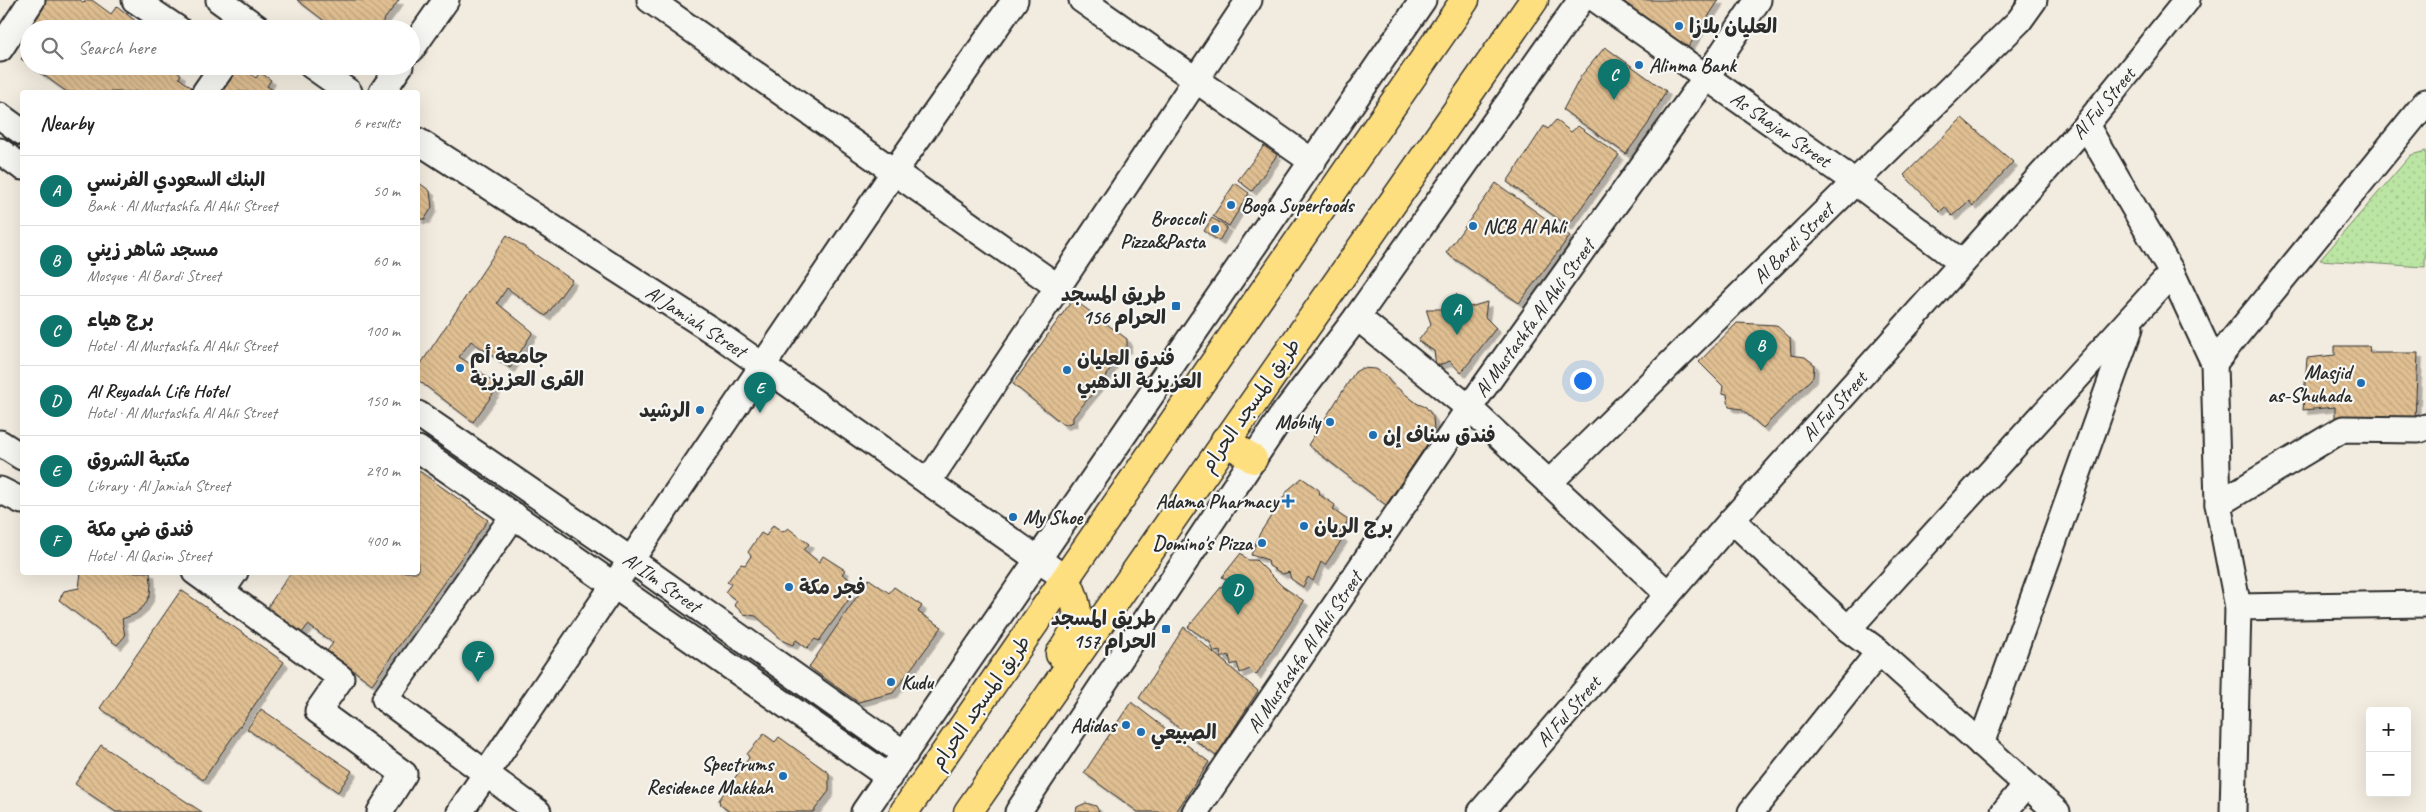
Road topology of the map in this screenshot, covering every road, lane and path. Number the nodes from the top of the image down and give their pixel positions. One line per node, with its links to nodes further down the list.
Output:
1 (32, 0): 17 (street)
2 (136, 0): 18 (street)
3 (219, 0): 19 (street)
4 (446, 0): 20 (street)
5 (650, 0): 38 (street)
6 (1015, 0): 38 (street)
7 (1082, 0): 26 (street)
8 (1249, 0): 26 (street)
9 (1423, 0): 36 (street)
10 (1465, 0): 41 (main road, طريق المسجد الحرام)
11 (1534, 0): 52 (main road, طريق المسجد الحرام)
12 (1581, 0): 46 (street)
13 (1597, 0): 25 (street, As Shajar Street)
14 (1758, 0): 25 (street, Al Mustashfa Al Ahli Street)
15 (2034, 0): 39 (street, Al Bardi Street)
16 (2187, 0): 32 (street, Al Ful Street)
17 (8, 19): 21 (street)
18 (165, 20)
19 (247, 20)
20 (420, 37)
21 (0, 49)
22 (216, 75): 27 (street)
23 (325, 75): 28 (street)
24 (394, 75): 29 (street)
25 (1707, 76): 39 (street, As Shajar Street); 49 (street, Al Mustashfa Al Ahli Street)
26 (1196, 80): 36 (street); 44 (street)
27 (205, 90)
28 (346, 90)
29 (383, 90)
30 (2426, 102): 47 (street)
31 (0, 116): 33 (street)
32 (2086, 125): 42 (street, Al Ful Street); 43 (street)
33 (20, 131)
34 (420, 142): 48 (street, Al Jamiah Street)
35 (0, 151): 37 (street)
36 (1313, 162): 40 (street)
37 (20, 166)
38 (894, 172): 44 (street); 48 (street)
39 (1855, 182): 42 (street, As Shajar Street); 58 (street, Al Bardi Street)
40 (1279, 211): 41 (street); 64 (street)
41 (1306, 231): 67 (main road, طريق المسجد الحرام)
42 (1962, 263): 63 (street, Al Ful Street)
43 (2172, 273): 45 (street); 47 (street)
44 (1058, 287): 57 (street)
45 (2134, 316): 73 (street); 75 (street)
46 (1357, 317): 49 (street); 56 (street)
47 (2214, 363): 61 (street)
48 (764, 366): 57 (street, Al Jamiah Street); 65 (street)
49 (1469, 408): 58 (street); 88 (street, Al Mustashfa Al Ahli Street)
50 (420, 415): 65 (street, Al Ilm Street)
51 (2426, 427): 61 (street)
52 (1225, 440): 56 (main road); 86 (main road, طريق المسجد الحرام)
53 (0, 443): 55 (street)
54 (420, 450): 62 (street, Al Ilm Street)
55 (20, 457)
56 (1253, 459): 87 (street)
57 (928, 482): 64 (street, Al Jamiah Street)
58 (1549, 483): 70 (street)
59 (0, 490): 60 (street)
60 (20, 500)
61 (2218, 504): 72 (street)
62 (514, 515): 69 (street, Al Ilm Street); 77 (street)
63 (1732, 520): 70 (street, Al Ful Street); 73 (street)
64 (1037, 558): 67 (street, Al Jamiah Street); 76 (street)
65 (631, 560): 69 (street); 76 (street, Al Ilm Street)
66 (205, 575): 68 (street)
67 (1066, 579): 84 (main road, طريق المسجد الحرام); 85 (main road)
68 (228, 582): 80 (street)
69 (614, 585): 77 (street); 78 (street, Al Ilm Street)
70 (1668, 594): 89 (street, Al Ful Street)
71 (2426, 604): 72 (street)
72 (2238, 607): 93 (street)
73 (1848, 629): 74 (street)
74 (1879, 652): 75 (street); 90 (street)
75 (1982, 744): 79 (street)
76 (905, 754): 78 (street)
77 (486, 773): 81 (street); 82 (street)
78 (889, 777): 83 (street)
79 (2026, 785): 91 (street); 92 (street)
80 (380, 812)
81 (460, 812)
82 (538, 812)
83 (864, 812)
84 (904, 812)
85 (958, 812)
86 (968, 812)
87 (1018, 812)
88 (1195, 812)
89 (1481, 812)
90 (1751, 812)
91 (2004, 812)
92 (2057, 812)
93 (2233, 812)

